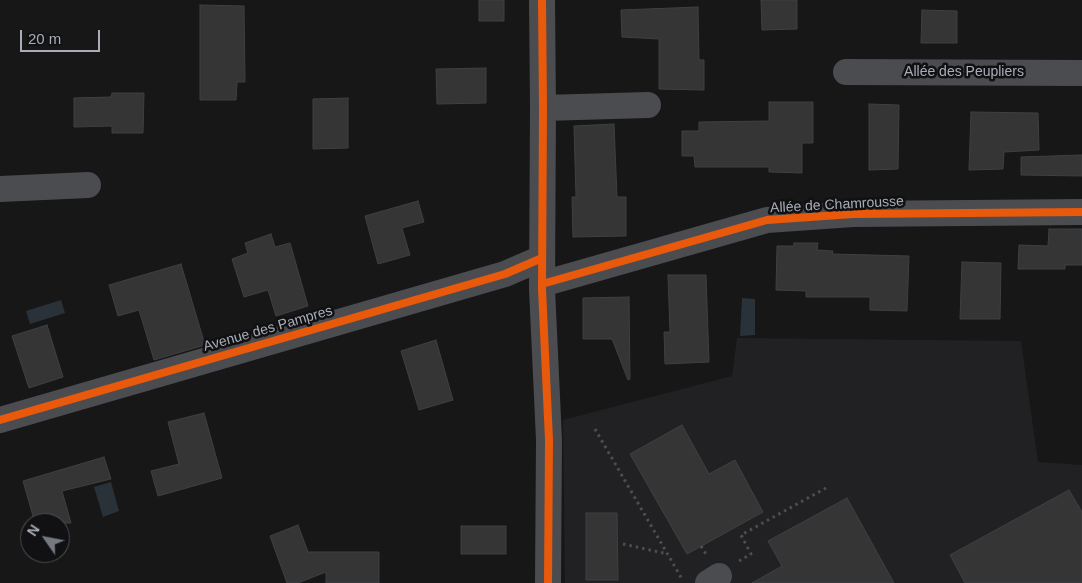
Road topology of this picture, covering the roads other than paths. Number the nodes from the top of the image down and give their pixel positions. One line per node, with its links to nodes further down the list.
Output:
1 (542, 0): 5 (street)
2 (846, 72): 3 (street, Allée des Peupliers)
3 (1082, 73)
4 (648, 105): 5 (street)
5 (543, 108): 9 (street)
6 (88, 185): 7 (street)
7 (0, 189)
8 (1082, 212): 10 (street, Allée de Chamrousse)
9 (542, 258): 10 (street); 11 (street, Avenue des Pampres)
10 (542, 284): 12 (street)
11 (0, 420)
12 (548, 583)

